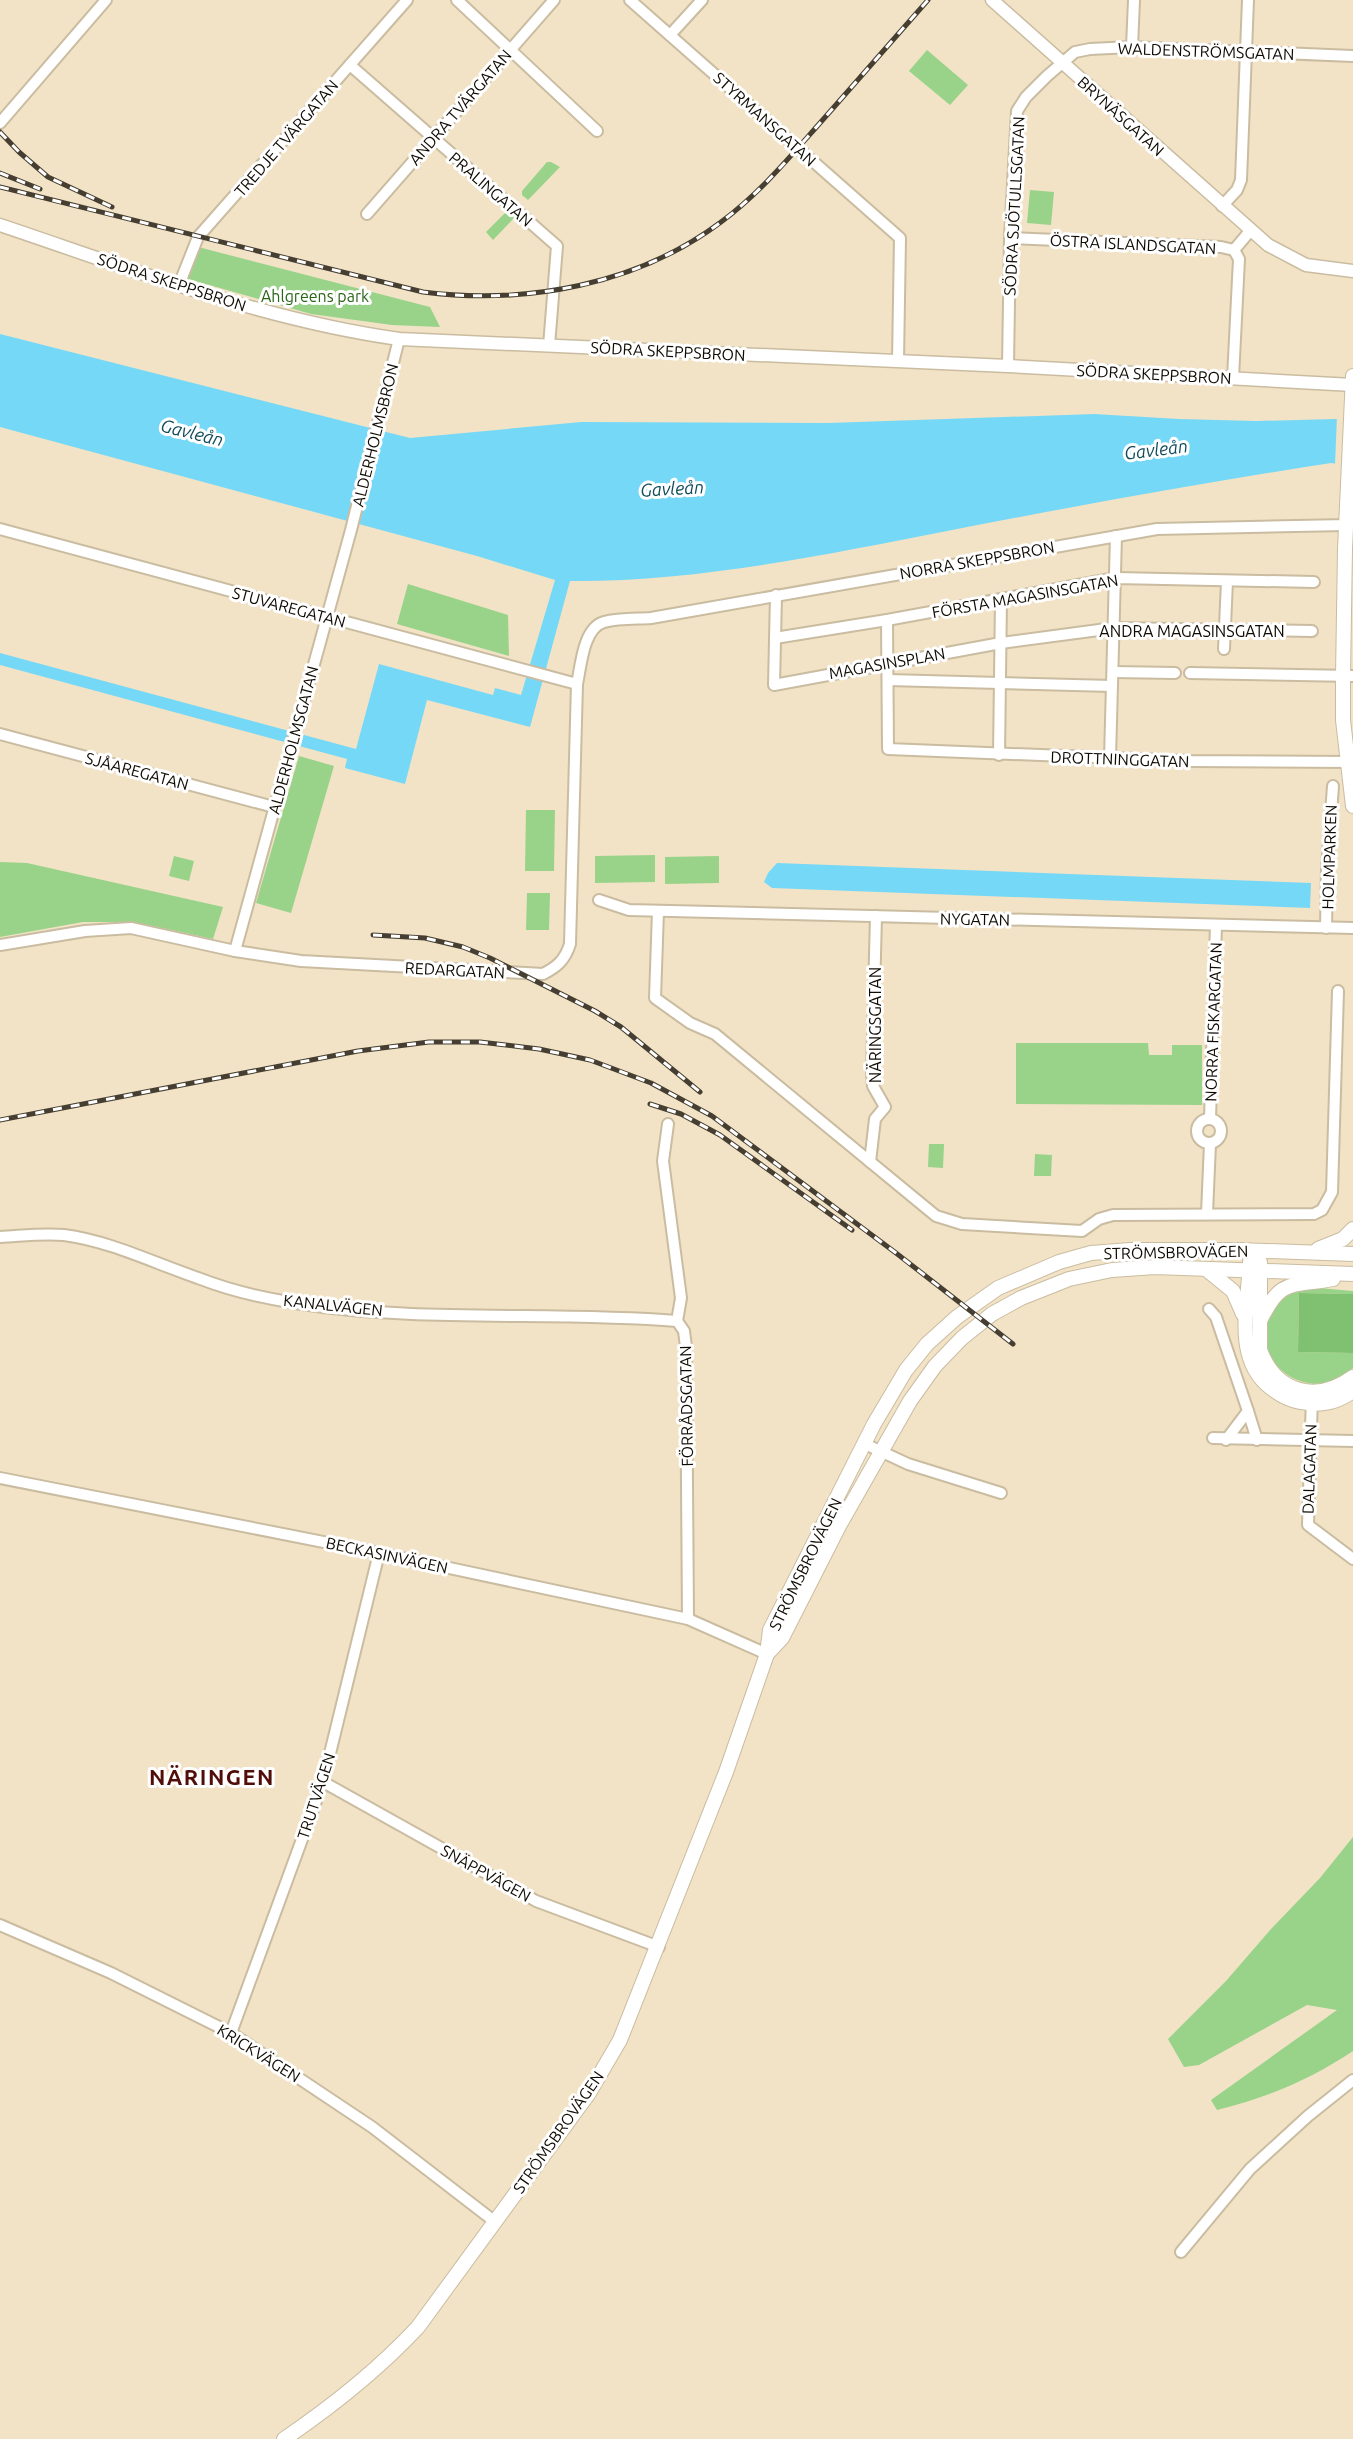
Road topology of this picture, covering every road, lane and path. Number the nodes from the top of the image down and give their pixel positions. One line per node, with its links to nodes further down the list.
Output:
1 (106, 0): 17 (street)
2 (407, 0): 16 (street, TREDJE TVÄRGATAN)
3 (457, 0): 12 (street)
4 (554, 0): 12 (street, ANDRA TVÄRGATAN)
5 (630, 0): 10 (street, STYRMANSGATAN)
6 (702, 0): 10 (street)
7 (992, 0): 15 (street, BRYNÄSGATAN)
8 (1134, 0): 11 (street)
9 (1248, 0): 13 (street)
10 (670, 35): 30 (street, STYRMANSGATAN)
11 (1132, 47): 13 (street, WALDENSTRÖMSGATAN); 15 (street, WALDENSTRÖMSGATAN)
12 (511, 49): 18 (street); 19 (street, ANDRA TVÄRGATAN)
13 (1245, 51): 14 (street, WALDENSTRÖMSGATAN); 20 (street)
14 (1353, 56)
15 (1063, 63): 20 (street, BRYNÄSGATAN); 24 (street, SÖDRA SJÖTULLSGATAN)
16 (350, 65): 19 (street, PRALINGATAN); 27 (street, TREDJE TVÄRGATAN)
17 (0, 123)
18 (597, 131)
19 (432, 137): 21 (street, ANDRA TVÄRGATAN); 29 (street, PRALINGATAN)
20 (1222, 206): 23 (street, BRYNÄSGATAN)
21 (367, 214)
22 (0, 225): 27 (street, SÖDRA SKEPPSBRON)
23 (1250, 231): 25 (street); 26 (street, BRYNÄSGATAN)
24 (1010, 238): 25 (street, ÖSTRA ISLANDSGATAN); 31 (street, SÖDRA SJÖTULLSGATAN)
25 (1234, 250): 32 (street, ÖSTRA ISLANDSGATAN)
26 (1353, 271)
27 (179, 285): 28 (street, SÖDRA SKEPPSBRON)
28 (399, 339): 29 (street, SÖDRA SKEPPSBRON); 36 (street, ALDERHOLMSBRON)
29 (549, 346): 30 (street, SÖDRA SKEPPSBRON)
30 (898, 361): 31 (street, SÖDRA SKEPPSBRON)
31 (1008, 366): 32 (street, SÖDRA SKEPPSBRON)
32 (1233, 378): 33 (street, SÖDRA SKEPPSBRON)
33 (1352, 382): 34 (main road)
34 (1350, 523): 37 (street, NORRA SKEPPSBRON); 56 (main road)
35 (0, 529): 43 (street, STUVAREGATAN)
36 (351, 530): 43 (street, ALDERHOLMSGATAN)
37 (1116, 536): 38 (street); 41 (street, NORRA SKEPPSBRON)
38 (1116, 578): 39 (street, FÖRSTA MAGASINSGATAN); 42 (street, FÖRSTA MAGASINSGATAN); 46 (street)
39 (1227, 581): 40 (street, FÖRSTA MAGASINSGATAN); 47 (street)
40 (1314, 582)
41 (776, 595): 45 (street, NORRA SKEPPSBRON); 49 (street)
42 (1001, 599): 44 (street, FÖRSTA MAGASINSGATAN); 50 (street)
43 (327, 617): 59 (street, STUVAREGATAN); 67 (street, ALDERHOLMSGATAN)
44 (887, 620): 49 (street, FÖRSTA MAGASINSGATAN); 52 (street)
45 (603, 622): 59 (street, REDARGATAN)
46 (1114, 628): 47 (street, ANDRA MAGASINSGATAN); 50 (street, ANDRA MAGASINSGATAN); 53 (street)
47 (1225, 630): 48 (street, ANDRA MAGASINSGATAN); 51 (street)
48 (1312, 631)
49 (775, 638): 52 (street, MAGASINSPLAN)
50 (1001, 643): 52 (street, MAGASINSPLAN); 58 (street)
51 (1224, 649)
52 (886, 663): 57 (street)
53 (1113, 672): 54 (street); 60 (street)
54 (1175, 673)
55 (1190, 673): 56 (street)
56 (1348, 676): 64 (main road)
57 (888, 680): 58 (street); 62 (street, DROTTNINGGATAN)
58 (1001, 682): 60 (street); 62 (street)
59 (577, 684): 75 (street, REDARGATAN)
60 (1112, 686): 63 (street)
61 (0, 734): 67 (street, SJÅAREGATAN)
62 (999, 755): 63 (street, DROTTNINGGATAN)
63 (1110, 758): 64 (street, DROTTNINGGATAN)
64 (1350, 763): 66 (main road)
65 (1333, 786): 72 (street, HOLMPARKEN)
66 (1353, 806)
67 (274, 807): 75 (street, ALDERHOLMSGATAN)
68 (599, 900): 69 (street, NYGATAN)
69 (658, 911): 70 (street, NYGATAN); 80 (street)
70 (876, 916): 71 (street, NYGATAN); 80 (street, NÄRINGSGATAN)
71 (1216, 925): 72 (street, NYGATAN); 77 (street, NORRA FISKARGATAN)
72 (1326, 928): 73 (street, NYGATAN)
73 (1353, 928)
74 (0, 945): 75 (street, REDARGATAN)
75 (235, 951)
76 (1338, 991): 81 (street)
77 (1210, 1119): 79 (street, NORRA FISKARGATAN); 79 (street, NORRA FISKARGATAN)
78 (668, 1124): 91 (street, FÖRRÅDSGATAN)
79 (1210, 1144): 81 (street, NORRA FISKARGATAN)
80 (870, 1162): 81 (street)
81 (1207, 1213)
82 (1353, 1229): 85 (main road)
83 (0, 1237): 91 (street, KANALVÄGEN)
84 (1255, 1251): 85 (main road, STRÖMSBROVÄGEN); 88 (main road); 102 (main road, STRÖMSBROVÄGEN)
85 (1293, 1253): 86 (main road, STRÖMSBROVÄGEN)
86 (1353, 1254)
87 (1206, 1269): 88 (main road, STRÖMSBROVÄGEN); 92 (main road); 103 (main road, STRÖMSBROVÄGEN)
88 (1254, 1271): 89 (main road, STRÖMSBROVÄGEN); 92 (main road)
89 (1353, 1274): 92 (main road)
90 (1209, 1309): 96 (street)
91 (676, 1320): 108 (street, FÖRRÅDSGATAN)
92 (1252, 1324): 95 (main road)
93 (1353, 1377): 95 (main road)
94 (1353, 1391): 95 (main road)
95 (1312, 1398): 100 (street, DALAGATAN)
96 (1248, 1411): 98 (street); 99 (street)
97 (1213, 1438): 98 (street)
98 (1226, 1440): 99 (street)
99 (1257, 1440): 100 (street)
100 (1311, 1441): 101 (street); 107 (street, DALAGATAN)
101 (1353, 1441)
102 (865, 1444): 103 (street); 109 (main road, STRÖMSBROVÄGEN)
103 (880, 1451): 105 (street); 109 (main road, STRÖMSBROVÄGEN)
104 (0, 1478): 106 (street, BECKASINVÄGEN)
105 (1001, 1493)
106 (378, 1553): 108 (street, BECKASINVÄGEN); 110 (street, TRUTVÄGEN)
107 (1353, 1559)
108 (688, 1619): 109 (street, BECKASINVÄGEN)
109 (767, 1654): 112 (main road, STRÖMSBROVÄGEN)
110 (323, 1782): 112 (street, SNÄPPVÄGEN); 113 (street, TRUTVÄGEN)
111 (0, 1925): 113 (street, KRICKVÄGEN)
112 (658, 1947): 115 (main road, STRÖMSBROVÄGEN)
113 (231, 2033): 115 (street, KRICKVÄGEN)
114 (1353, 2080): 116 (street)
115 (494, 2221): 117 (main road, STRÖMSBROVÄGEN)
116 (1181, 2252)
117 (284, 2439)

